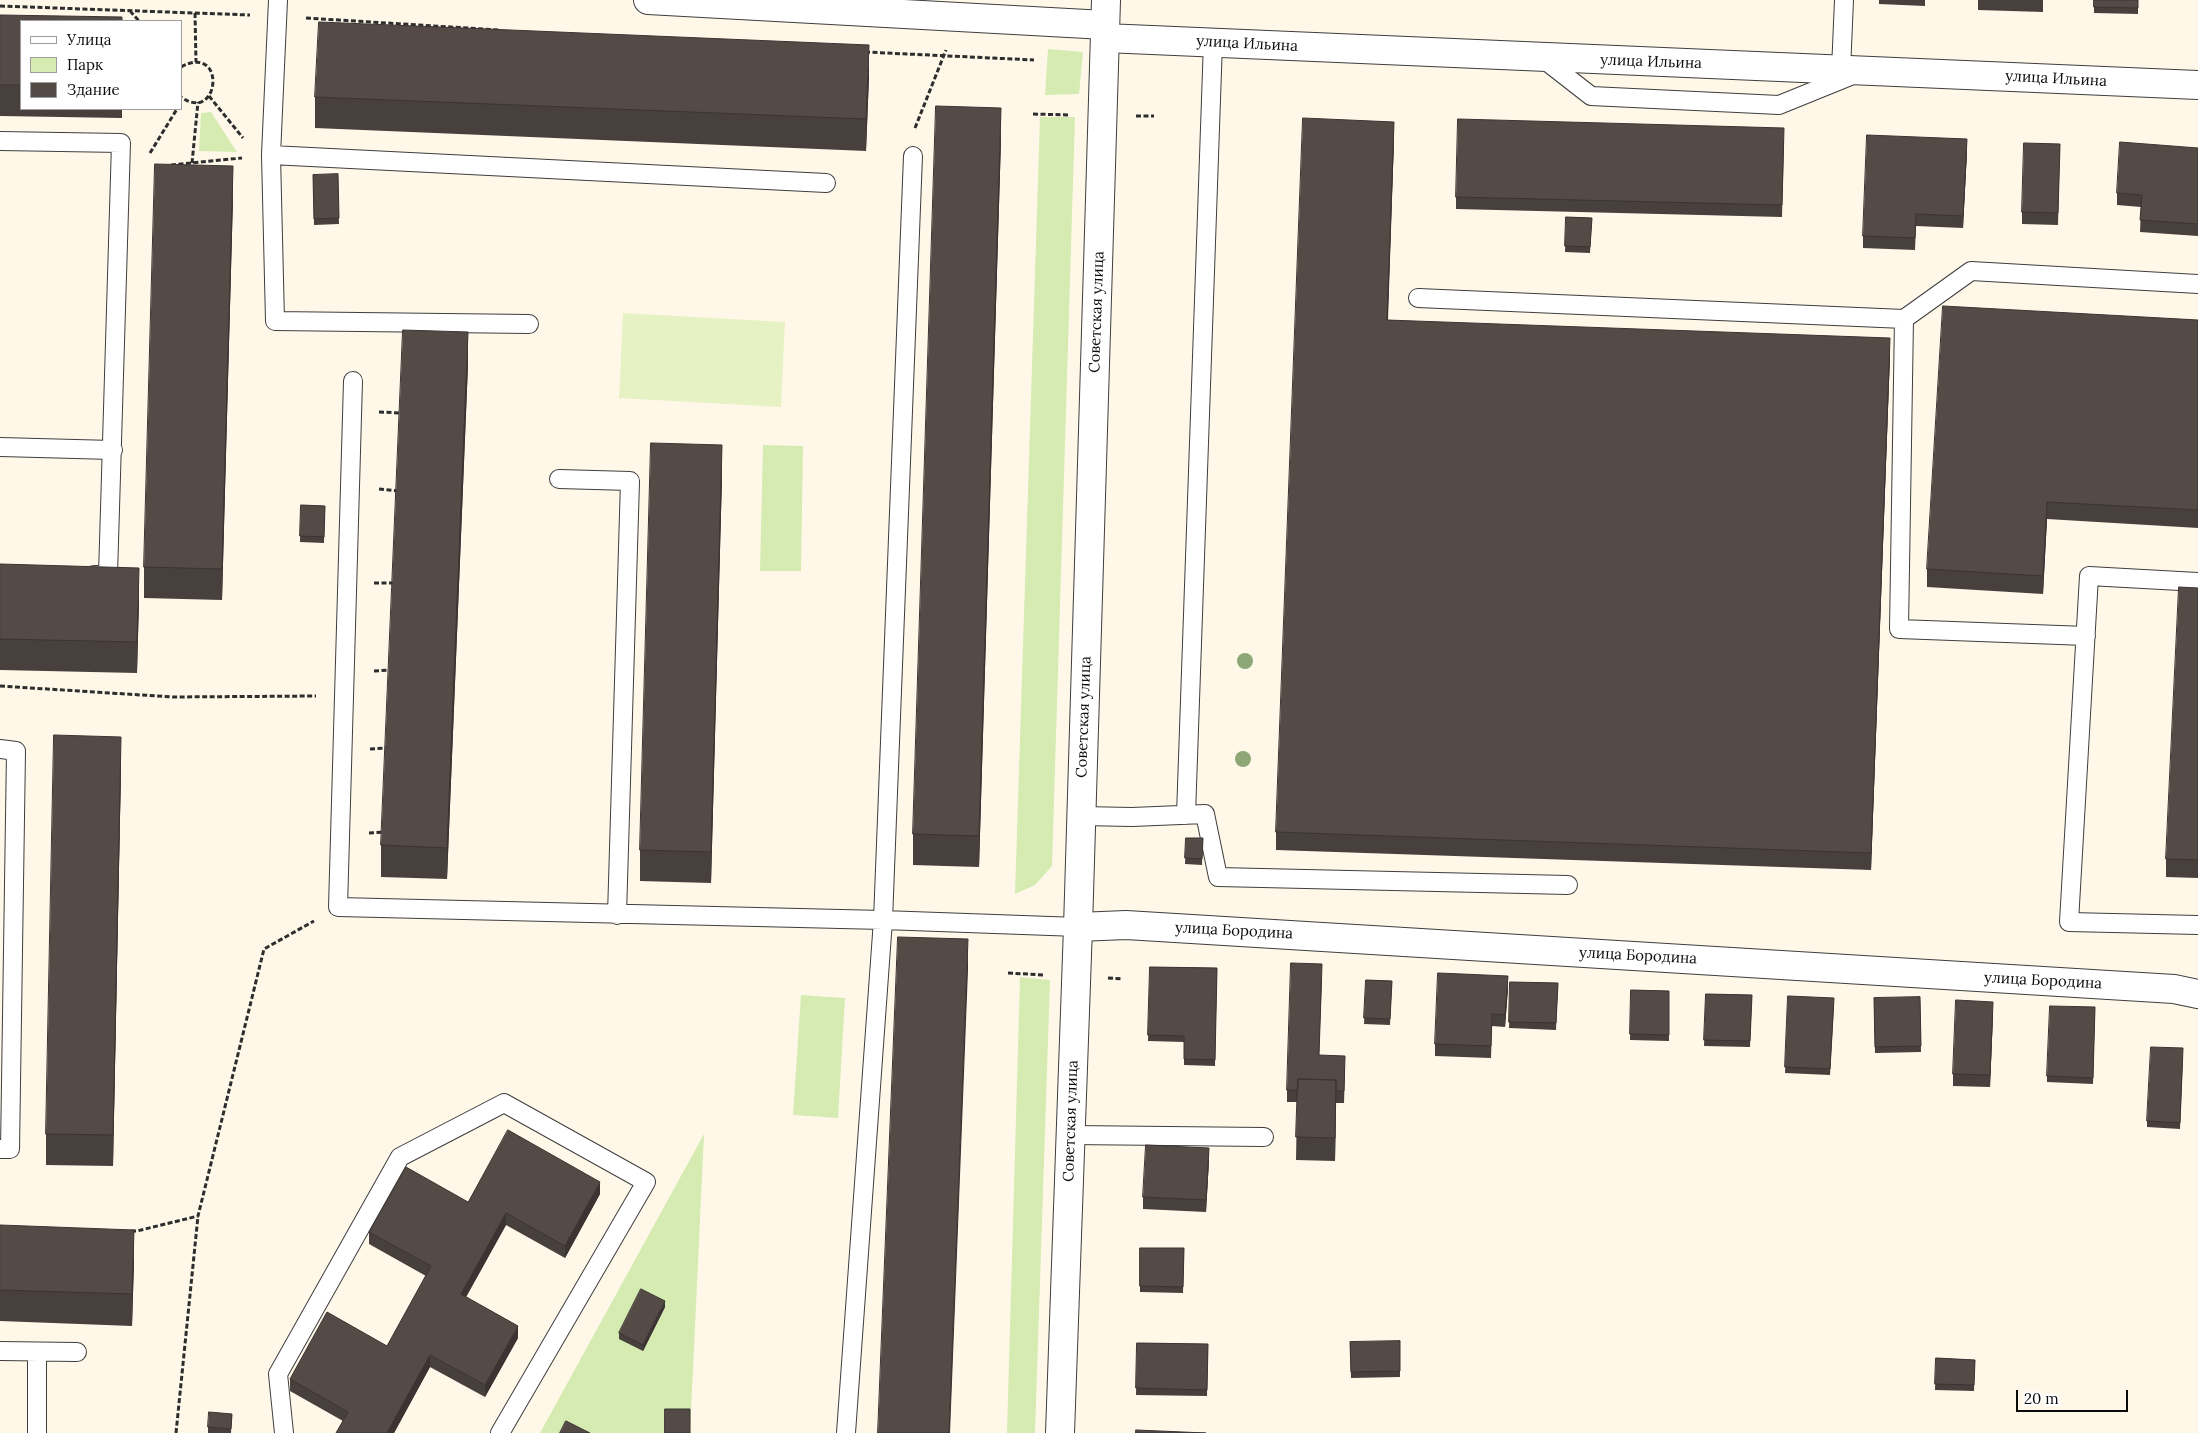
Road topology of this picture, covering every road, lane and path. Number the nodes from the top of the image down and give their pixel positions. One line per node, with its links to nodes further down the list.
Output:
1 (648, 0): 4 (street, улица Ильина)
2 (1844, 0): 19 (lane)
3 (0, 6): 6 (path)
4 (891, 7): 8 (street, улица Ильина)
5 (278, 8): 7 (path); 11 (path); 27 (lane)
6 (129, 11): 7 (path); 9 (path)
7 (195, 13): 17 (path)
8 (956, 17): 10 (street, улица Ильина); 14 (path)
9 (138, 20)
10 (1105, 21): 12 (street, улица Ильина); 48 (street, Советская улица)
11 (506, 30)
12 (1213, 42): 15 (street, улица Ильина); 47 (lane)
13 (864, 52): 14 (path)
14 (944, 57): 16 (path); 25 (path)
15 (1541, 57): 19 (street, улица Ильина); 19 (lane)
16 (1034, 60)
17 (196, 62): 18 (path); 21 (path)
18 (182, 67)
19 (1852, 70): 20 (street, улица Ильина)
20 (2198, 86)
21 (209, 96): 23 (path); 27 (path)
22 (182, 99): 23 (path)
23 (198, 102): 29 (path)
24 (176, 110): 30 (path)
25 (915, 124)
26 (0, 141): 31 (lane)
27 (264, 155): 29 (path); 32 (lane); 36 (lane)
28 (913, 156): 52 (lane)
29 (192, 163): 30 (path)
30 (141, 168): 31 (path)
31 (120, 170): 39 (lane)
32 (826, 183)
33 (2198, 284): 35 (lane)
34 (1418, 298): 35 (lane)
35 (1904, 318): 43 (lane)
36 (529, 324)
37 (353, 381): 45 (lane)
38 (0, 448): 39 (lane)
39 (112, 450): 41 (lane)
40 (559, 480): 51 (lane)
41 (74, 574)
42 (2198, 582): 43 (lane)
43 (2086, 636): 53 (lane)
44 (0, 686): 45 (path)
45 (344, 695): 50 (lane)
46 (0, 749): 58 (lane)
47 (1186, 815): 48 (lane); 49 (lane)
48 (1081, 816): 54 (street, Советская улица)
49 (1568, 885)
50 (338, 908): 51 (lane); 59 (path)
51 (617, 915): 52 (lane)
52 (883, 920): 54 (lane); 68 (lane)
53 (2198, 925)
54 (1078, 927): 55 (street, улица Бородина); 56 (street, Советская улица)
55 (2198, 994)
56 (1071, 1135): 57 (lane); 69 (street, Советская улица)
57 (1264, 1137)
58 (0, 1149)
59 (198, 1216): 60 (path); 65 (path)
60 (128, 1231)
61 (0, 1351): 62 (lane)
62 (37, 1352): 63 (lane); 64 (lane)
63 (77, 1352)
64 (37, 1433)
65 (176, 1433)
66 (284, 1433): 67 (lane)
67 (500, 1433)
68 (846, 1433)
69 (1060, 1433)

